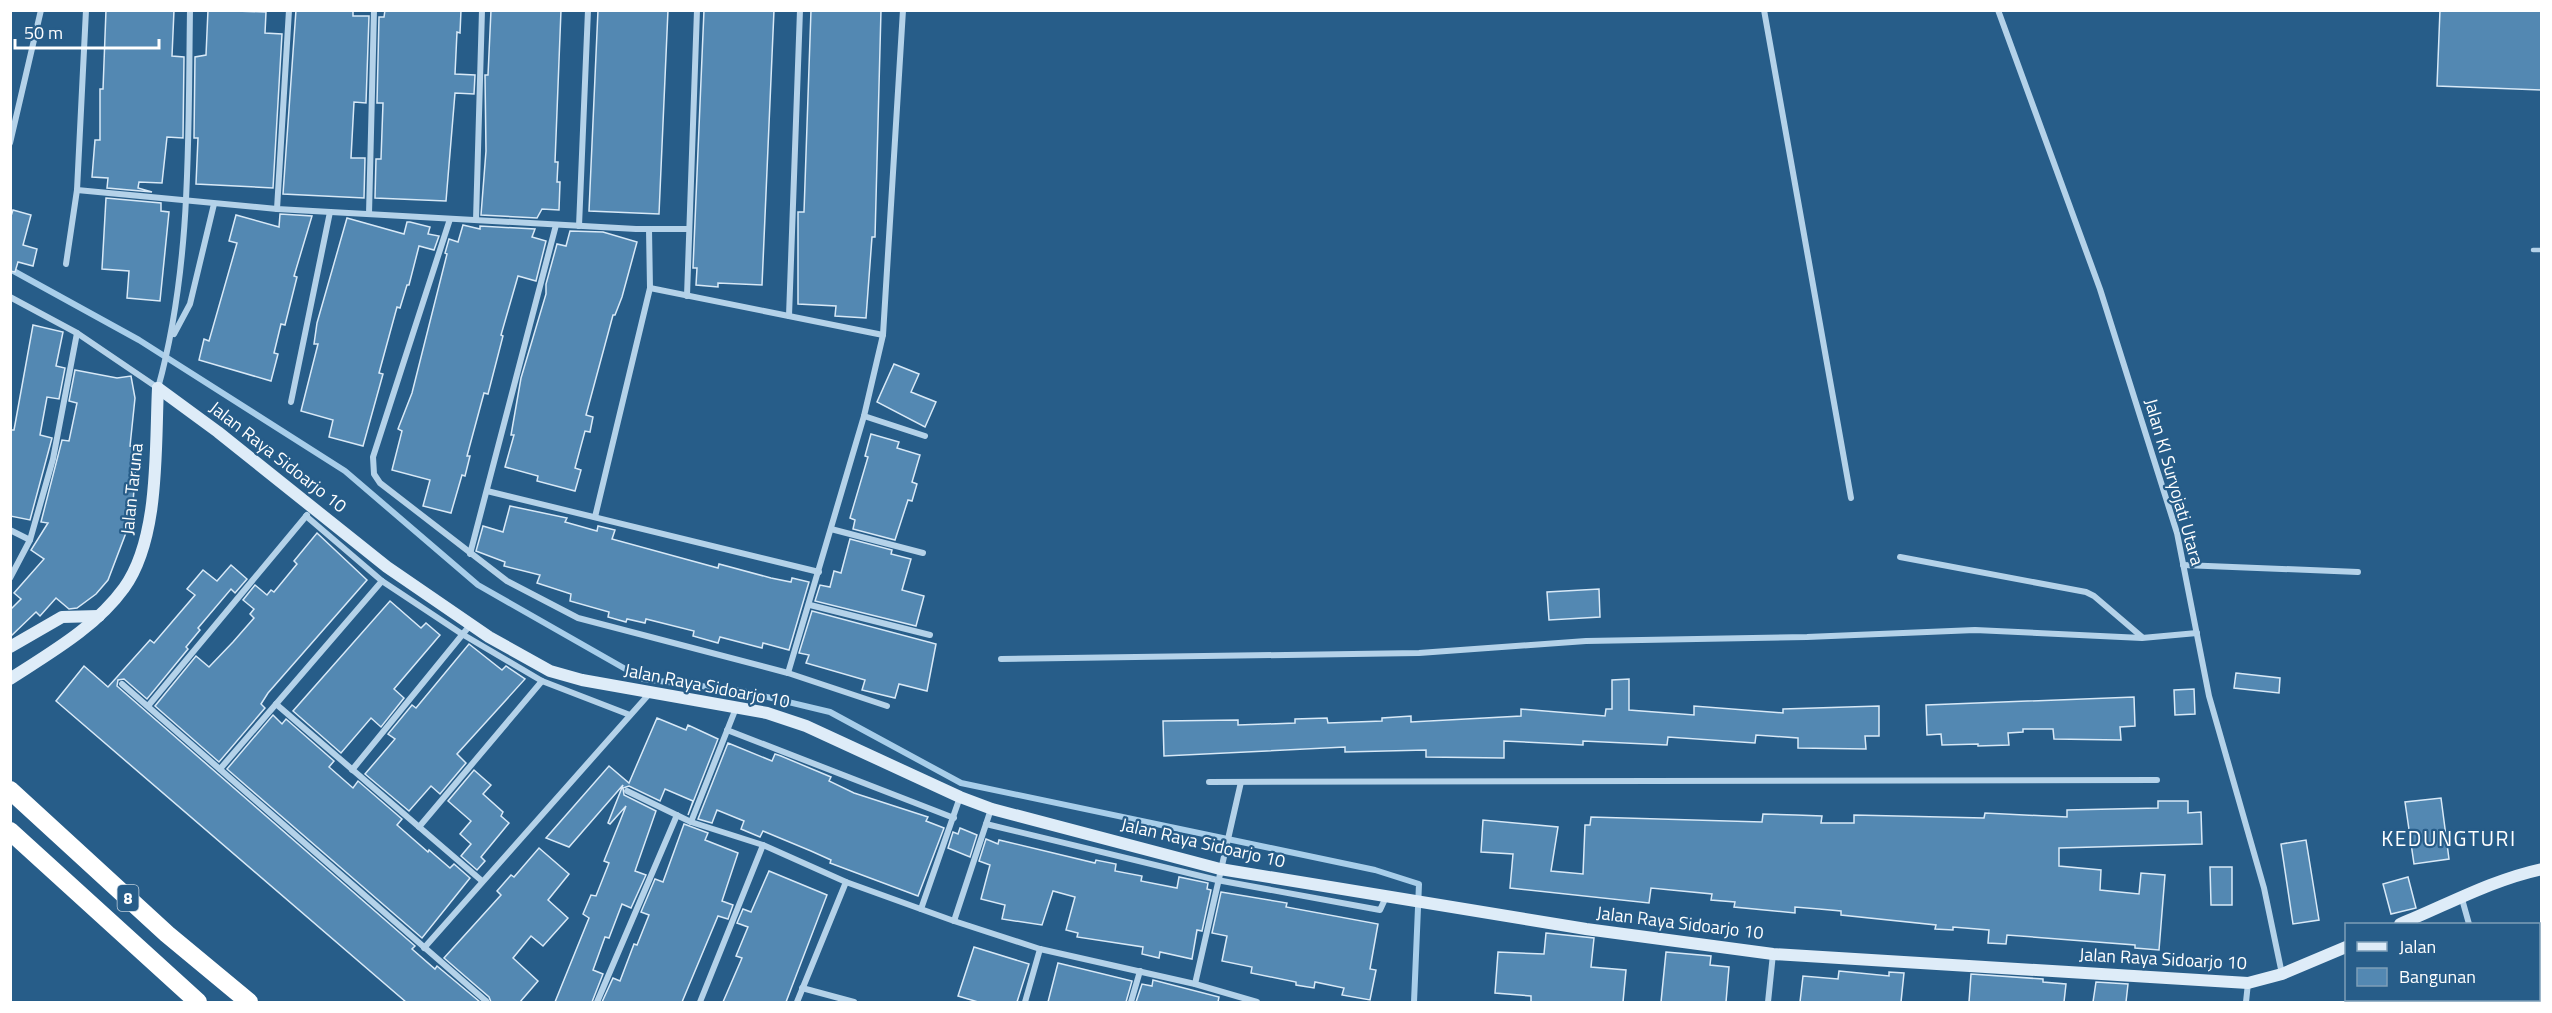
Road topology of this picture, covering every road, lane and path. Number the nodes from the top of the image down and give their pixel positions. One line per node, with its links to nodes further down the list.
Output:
1 (41, 10): 13 (street)
2 (86, 10): 14 (street)
3 (190, 10): 15 (street)
4 (289, 10): 17 (street)
5 (374, 10): 19 (street)
6 (482, 10): 21 (street)
7 (588, 10): 23 (street)
8 (697, 10): 25 (street)
9 (800, 10): 32 (street)
10 (903, 10): 34 (street)
11 (1764, 10): 41 (street)
12 (1998, 10): 50 (street, Jalan KI Suryojati Utara)
13 (10, 143)
14 (77, 190): 15 (street); 28 (street)
15 (186, 201): 16 (street); 35 (street)
16 (214, 204): 17 (street); 35 (street)
17 (277, 209): 18 (street)
18 (330, 212): 19 (street); 37 (street)
19 (369, 214): 20 (street)
20 (450, 219): 21 (street); 48 (street)
21 (476, 220): 22 (street)
22 (556, 225): 23 (street); 40 (street)
23 (579, 226): 24 (street)
24 (649, 229): 25 (street); 29 (street)
25 (689, 229): 30 (street)
26 (2533, 250): 27 (lane)
27 (2541, 250)
28 (66, 264)
29 (650, 288): 30 (street); 43 (street)
30 (687, 296): 32 (street)
31 (10, 297): 33 (street)
32 (789, 316): 34 (street)
33 (77, 333): 36 (street); 46 (street)
34 (883, 335): 38 (street)
35 (171, 339): 36 (street)
36 (158, 388): 42 (street, Jalan Raya Sidoarjo 10); 56 (street, Jalan Taruna)
37 (291, 402)
38 (864, 416): 39 (street); 44 (street)
39 (925, 436)
40 (487, 490): 43 (street); 48 (street)
41 (1851, 498)
42 (309, 512): 54 (street); 57 (street, Jalan Raya Sidoarjo 10); 70 (street)
43 (596, 517): 51 (street)
44 (831, 529): 47 (street); 51 (street)
45 (10, 530): 46 (street)
46 (30, 540): 53 (street)
47 (923, 553)
48 (470, 554): 64 (street)
49 (1900, 556): 61 (street)
50 (2183, 565): 52 (street); 58 (street, Jalan KI Suryojati Utara)
51 (819, 572): 55 (street)
52 (2358, 572)
53 (10, 578)
54 (382, 581): 59 (street); 69 (street)
55 (810, 605): 60 (street); 64 (street)
56 (99, 616): 62 (street); 65 (street, Jalan Taruna)
57 (471, 624): 59 (street); 68 (street, Jalan Raya Sidoarjo 10)
58 (2197, 633): 61 (street); 105 (street, Jalan KI Suryojati Utara)
59 (462, 634): 66 (street); 76 (street)
60 (930, 635)
61 (2142, 638): 63 (street)
62 (16, 644)
63 (1000, 659)
64 (788, 673): 71 (street)
65 (10, 680)
66 (542, 681): 73 (street); 88 (street)
67 (122, 684): 70 (street)
68 (650, 693): 72 (street, Jalan Raya Sidoarjo 10); 73 (street)
69 (276, 704): 75 (street); 76 (street)
70 (148, 706): 75 (street)
71 (887, 706)
72 (736, 708): 74 (street); 82 (street, Jalan Raya Sidoarjo 10)
73 (630, 715): 93 (street)
74 (727, 730): 85 (street); 86 (street)
75 (220, 769): 101 (street)
76 (352, 770): 88 (street)
77 (2157, 780): 79 (street)
78 (1209, 782): 79 (street)
79 (1241, 782): 92 (street)
80 (10, 790): 112 (highway, 8)
81 (627, 791): 84 (street)
82 (960, 797): 83 (street, Jalan Raya Sidoarjo 10); 85 (street)
83 (992, 809): 87 (street); 92 (street, Jalan Raya Sidoarjo 10)
84 (677, 815): 86 (street); 113 (street)
85 (954, 818): 96 (street)
86 (691, 822): 90 (street)
87 (986, 824): 92 (street); 97 (street)
88 (419, 827): 93 (street)
89 (10, 831): 111 (highway, 8)
90 (763, 844): 94 (street); 114 (street)
91 (2541, 869): 95 (street)
92 (1219, 874): 103 (street, Jalan Raya Sidoarjo 10); 107 (street)
93 (482, 881): 101 (street)
94 (846, 882): 96 (street); 108 (street)
95 (2462, 899): 98 (street); 99 (street)
96 (921, 909): 97 (street)
97 (954, 921): 102 (street)
98 (2402, 923)
99 (2469, 923)
100 (2345, 947): 105 (street, Jalan Raya Sidoarjo 10)
101 (424, 948): 110 (street)
102 (1040, 949): 104 (street); 117 (street)
103 (1773, 954): 106 (street, Jalan Raya Sidoarjo 10); 121 (street)
104 (1140, 971): 107 (street); 118 (street)
105 (2282, 974): 106 (street, Jalan Raya Sidoarjo 10)
106 (2248, 983): 122 (street)
107 (1195, 984): 109 (street)
108 (802, 988): 115 (street); 116 (street)
109 (1234, 994): 119 (street); 120 (street)
110 (486, 1001)
111 (198, 1002)
112 (249, 1002)
113 (597, 1002)
114 (700, 1002)
115 (797, 1002)
116 (854, 1002)
117 (1024, 1002)
118 (1131, 1002)
119 (1232, 1002)
120 (1257, 1002)
121 (1768, 1002)
122 (2247, 1002)

